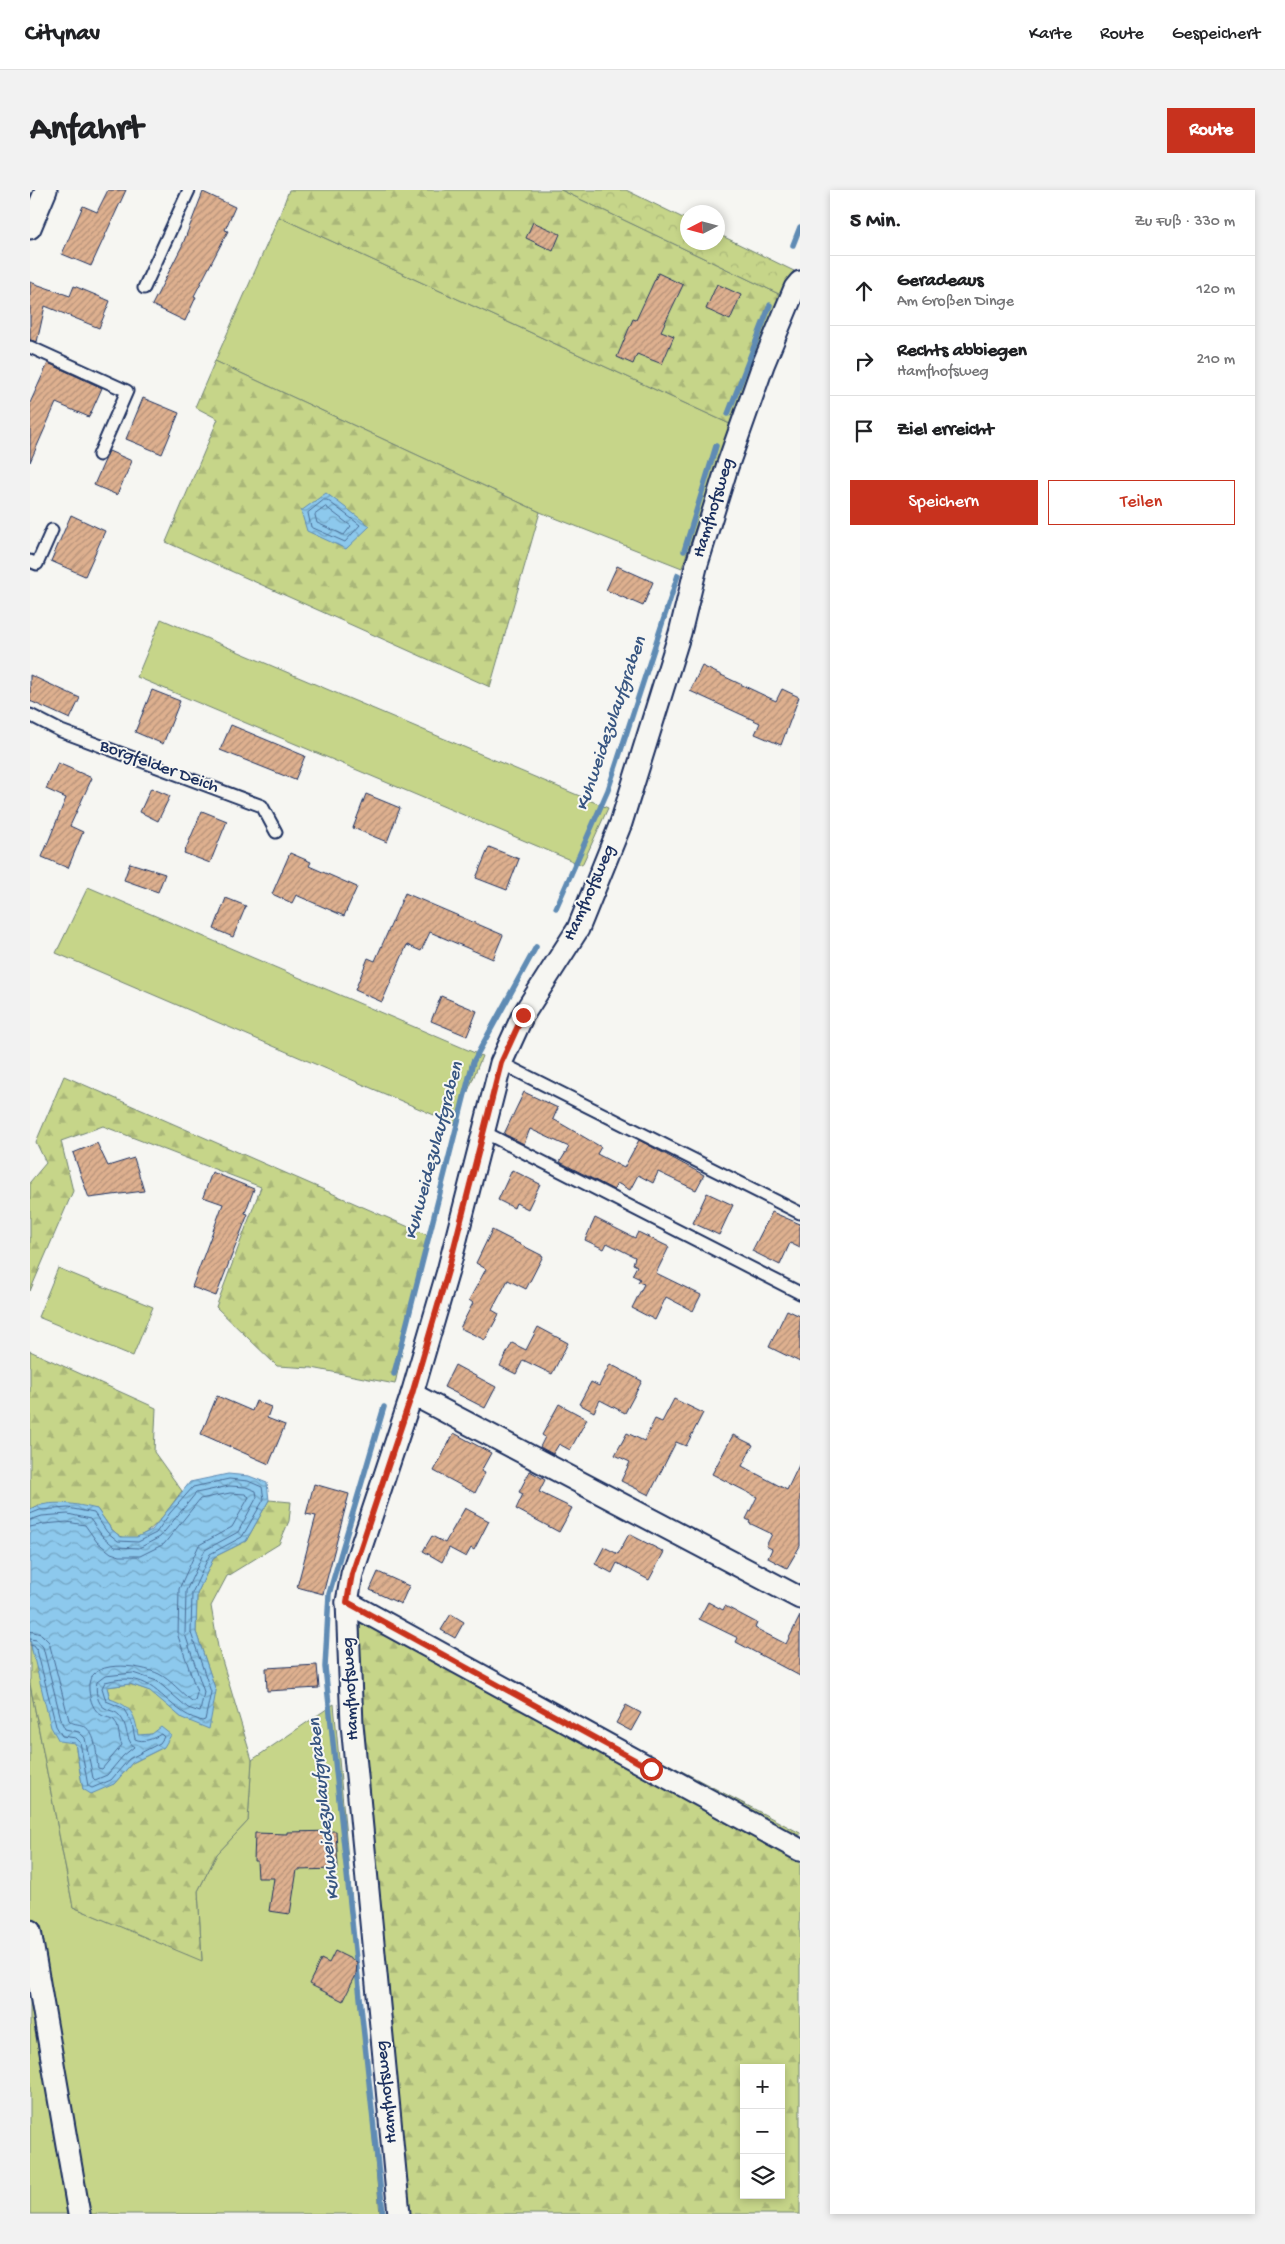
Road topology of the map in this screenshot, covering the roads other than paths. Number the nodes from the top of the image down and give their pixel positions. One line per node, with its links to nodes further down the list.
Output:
1 (46, 190): 3 (street)
2 (189, 190): 5 (lane)
3 (30, 228)
4 (800, 282): 12 (street, Hamfhofsweg)
5 (144, 288)
6 (30, 347): 7 (lane)
7 (100, 455)
8 (52, 530): 9 (lane)
9 (30, 561)
10 (30, 715): 11 (lane, Borgfelder Deich)
11 (276, 832)
12 (501, 1063): 13 (street, Hamfhofsweg); 14 (lane)
13 (482, 1131): 15 (lane); 16 (street, Hamfhofsweg)
14 (800, 1212)
15 (800, 1292)
16 (412, 1394): 17 (street); 18 (street, Hamfhofsweg)
17 (800, 1598)
18 (347, 1602): 19 (street); 22 (street, Hamfhofsweg)
19 (800, 1850)
20 (30, 1931): 21 (street)
21 (79, 2214)
22 (399, 2214)

